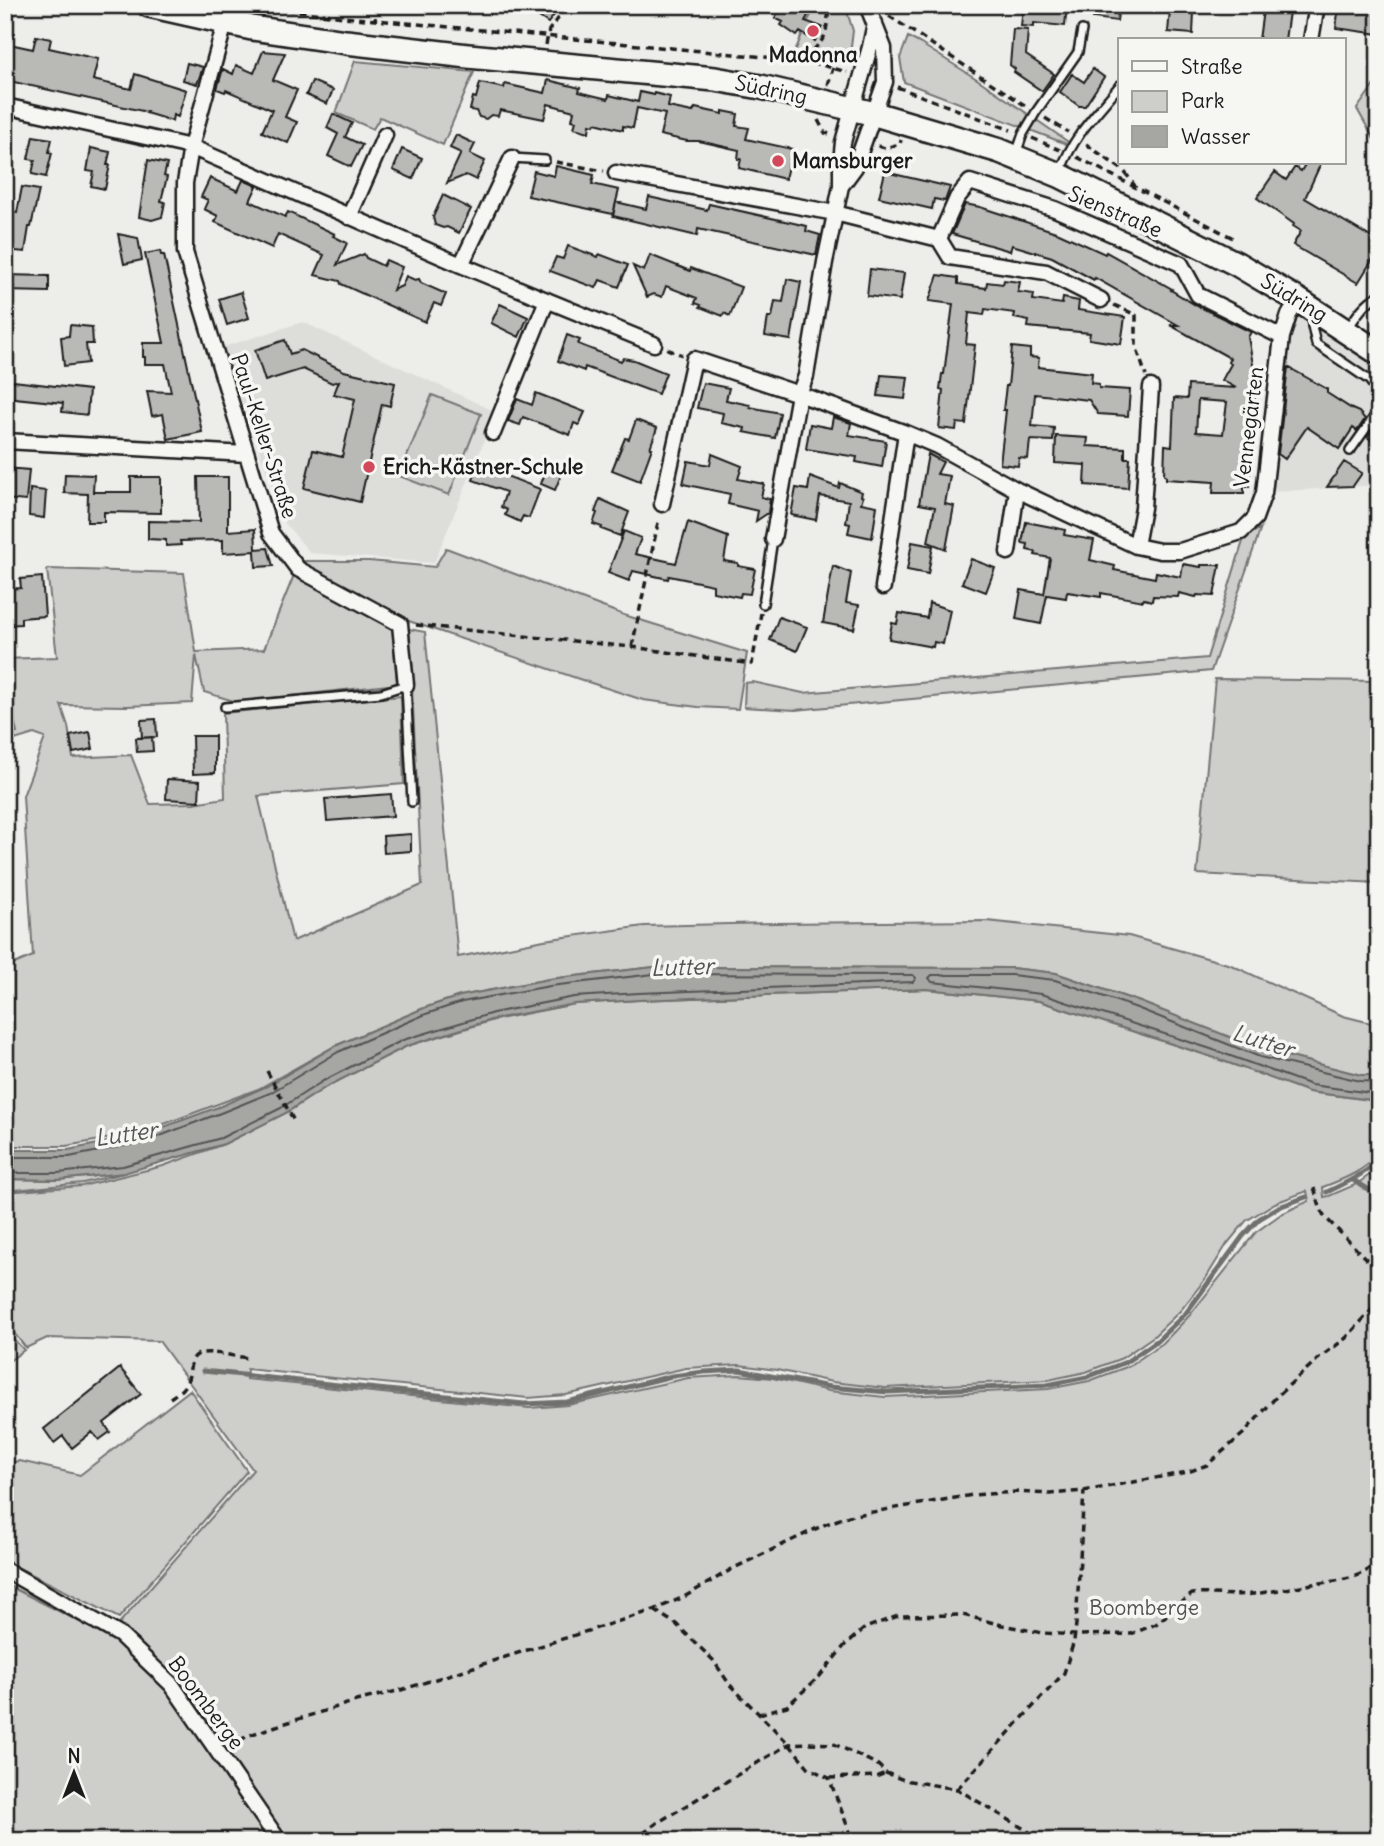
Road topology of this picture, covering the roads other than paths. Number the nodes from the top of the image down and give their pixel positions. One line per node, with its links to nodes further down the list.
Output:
1 (149, 5): 4 (main road, Südring)
2 (1317, 5): 6 (street)
3 (874, 13): 9 (street); 9 (street)
4 (225, 23): 9 (main road, Südring); 11 (street, Paul-Keller-Straße)
5 (1082, 30): 12 (lane)
6 (1311, 38)
7 (1118, 87): 16 (lane)
8 (5, 106): 11 (street)
9 (863, 111): 12 (main road, Südring); 17 (street); 17 (street)
10 (385, 135): 19 (street)
11 (191, 148): 19 (street); 39 (street, Paul-Keller-Straße)
12 (1015, 157): 16 (main road, Südring)
13 (512, 158): 14 (lane); 21 (street)
14 (545, 160)
15 (616, 173): 18 (street)
16 (1059, 175): 25 (main road, Südring)
17 (841, 186): 18 (street)
18 (835, 213): 20 (street); 33 (street)
19 (349, 217): 21 (street)
20 (939, 239): 24 (street); 28 (street, Sienstraße)
21 (461, 265): 23 (street)
22 (1379, 295): 27 (lane, Südring)
23 (547, 300): 29 (street); 35 (street)
24 (1101, 300)
25 (1298, 300): 26 (main road, Südring); 28 (street, Vennegärten)
26 (1320, 313): 27 (main road, Südring); 32 (lane)
27 (1346, 330): 30 (main road, Südring)
28 (1282, 337): 43 (street, Vennegärten)
29 (654, 344)
30 (1379, 353)
31 (1151, 387): 43 (street)
32 (1379, 393)
33 (799, 394): 36 (street, Vennegärten); 41 (street, Vennegärten); 42 (street)
34 (1379, 410): 38 (lane)
35 (493, 433)
36 (906, 433): 40 (street, Vennegärten); 45 (street)
37 (5, 441): 39 (street)
38 (1350, 451)
39 (247, 454): 47 (street, Paul-Keller-Straße)
40 (1017, 490): 43 (street, Vennegärten); 44 (street)
41 (662, 504)
42 (773, 539): 46 (lane)
43 (1136, 546)
44 (1008, 552)
45 (883, 587)
46 (763, 604)
47 (406, 685): 48 (lane); 49 (lane)
48 (225, 707)
49 (412, 802)
50 (5, 1570): 51 (street, Boomberge)
51 (279, 1841)

